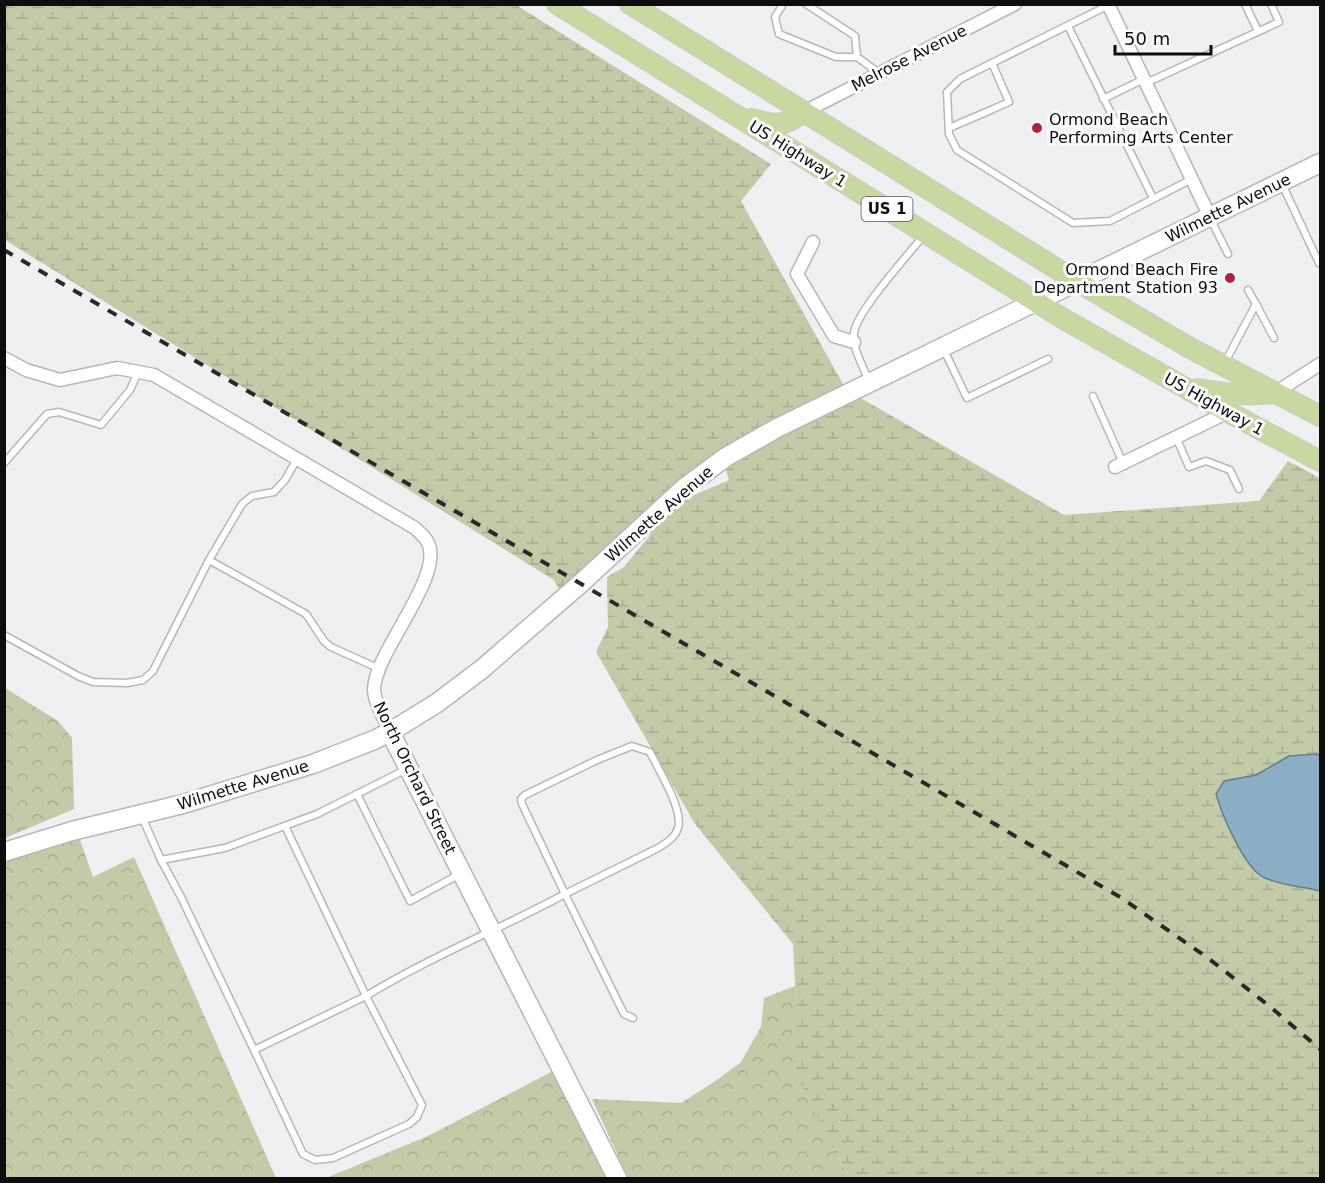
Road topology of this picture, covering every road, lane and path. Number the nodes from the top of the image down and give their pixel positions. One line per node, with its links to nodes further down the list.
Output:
1 (557, 4): 17 (main road, US Highway 1 / US 1)
2 (630, 4): 16 (main road, US 1)
3 (783, 4): 11 (lane)
4 (806, 4): 11 (lane)
5 (1015, 4): 13 (street, Melrose Avenue)
6 (1245, 4): 10 (lane)
7 (1271, 4): 10 (lane)
8 (1109, 5): 9 (lane); 14 (street)
9 (1068, 26): 12 (lane); 15 (lane)
10 (1258, 32): 14 (lane)
11 (857, 57): 13 (lane)
12 (992, 63): 18 (lane); 18 (lane)
13 (880, 73): 16 (street, Melrose Avenue)
14 (1145, 81): 15 (lane); 20 (street)
15 (1103, 99): 22 (lane)
16 (804, 112): 17 (main road); 28 (main road, US 1)
17 (738, 117): 24 (main road, US Highway 1 / US 1)
18 (949, 131): 22 (lane)
19 (1320, 163): 21 (street, Wilmette Avenue)
20 (1192, 179): 22 (lane); 23 (street)
21 (1281, 182): 23 (street, Wilmette Avenue); 27 (lane)
22 (1154, 198)
23 (1210, 217): 26 (lane); 28 (street, Wilmette Avenue)
24 (926, 234): 30 (main road, US Highway 1 / US 1); 33 (lane)
25 (813, 243): 33 (street)
26 (1228, 254)
27 (1319, 263)
28 (1078, 282): 30 (street, Wilmette Avenue); 38 (main road, US 1)
29 (1248, 290): 31 (lane)
30 (1036, 302): 34 (street, Wilmette Avenue); 41 (main road, US Highway 1 / US 1)
31 (1256, 304): 32 (lane); 38 (lane)
32 (1274, 338)
33 (854, 342): 40 (lane)
34 (942, 347): 36 (lane); 40 (street, Wilmette Avenue)
35 (4, 358): 39 (street, North Orchard Street)
36 (1048, 359)
37 (1320, 364): 42 (street)
38 (1223, 365): 42 (main road, US 1)
39 (138, 372): 47 (street, North Orchard Street); 49 (lane)
40 (870, 382): 55 (street, Wilmette Avenue)
41 (1181, 386): 42 (main road); 44 (main road, US Highway 1 / US 1)
42 (1275, 393): 45 (main road, US 1)
43 (1093, 396): 50 (lane)
44 (1228, 412): 45 (main road); 46 (street); 48 (main road, US Highway 1 / US 1)
45 (1319, 416)
46 (1176, 437): 50 (street); 51 (lane)
47 (297, 459): 52 (lane); 54 (street, North Orchard Street)
48 (1320, 461)
49 (4, 463)
50 (1119, 465)
51 (1239, 489)
52 (209, 560): 53 (lane); 54 (lane)
53 (4, 635)
54 (380, 669): 55 (street, North Orchard Street)
55 (390, 732): 56 (street, North Orchard Street); 58 (street, Wilmette Avenue)
56 (408, 768): 57 (lane); 62 (street, North Orchard Street)
57 (357, 794): 59 (lane); 62 (lane)
58 (141, 814): 60 (street, Wilmette Avenue); 61 (lane)
59 (285, 826): 61 (lane); 65 (lane)
60 (4, 852)
61 (161, 860): 67 (lane)
62 (462, 873): 64 (street, North Orchard Street)
63 (565, 894): 63 (lane); 64 (lane); 66 (lane)
64 (492, 932): 65 (lane); 68 (street, North Orchard Street)
65 (366, 996): 67 (lane); 67 (lane)
66 (633, 1018)
67 (254, 1050)
68 (618, 1179)

